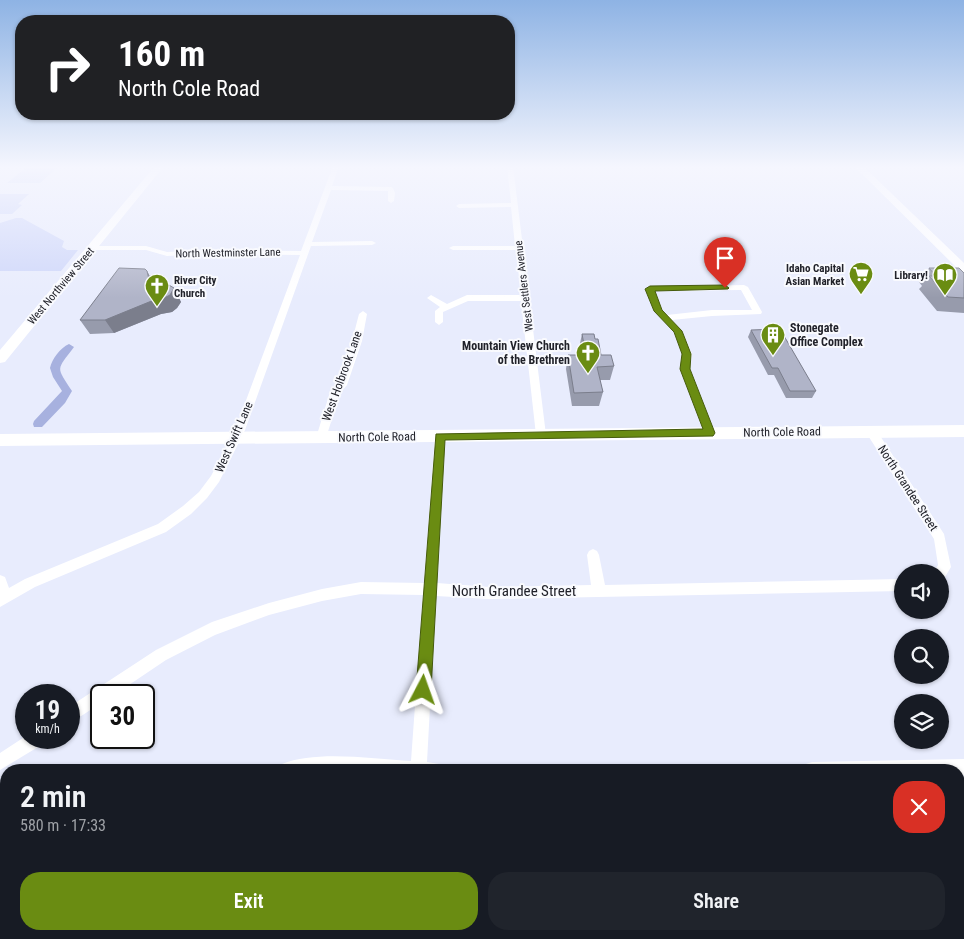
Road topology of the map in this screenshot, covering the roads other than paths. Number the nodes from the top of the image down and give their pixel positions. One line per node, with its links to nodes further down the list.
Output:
1 (124, 210): 6 (main road, West Northview Street)
2 (320, 210): 7 (street, West Swift Lane)
3 (515, 210): 9 (street, West Settlers Avenue)
4 (904, 210): 10 (main road)
5 (372, 243): 7 (street, North Westminster Lane)
6 (92, 248): 7 (street, North Westminster Lane); 17 (main road, West Northview Street)
7 (306, 248): 24 (street, West Swift Lane)
8 (453, 248): 9 (street)
9 (520, 248): 12 (street, West Settlers Avenue)
10 (964, 268)
11 (431, 298): 13 (street)
12 (526, 298): 13 (street); 21 (street, West Settlers Avenue)
13 (446, 307): 16 (street)
14 (363, 314): 23 (street, West Holbrook Lane)
15 (665, 318): 15 (street); 20 (street)
16 (439, 322)
17 (0, 359)
18 (871, 431): 19 (main road, North Cole Road); 20 (main road, North Cole Road); 27 (street, North Grandee Street)
19 (964, 431)
20 (710, 433): 21 (main road, North Cole Road)
21 (541, 435): 22 (main road, North Cole Road)
22 (440, 436): 23 (main road, North Cole Road); 30 (street)
23 (321, 438): 24 (main road, North Cole Road)
24 (235, 439): 25 (main road, North Cole Road); 32 (street, West Swift Lane)
25 (0, 440)
26 (593, 555): 31 (street)
27 (944, 564)
28 (0, 581): 32 (street, West Swift Lane)
29 (894, 585): 31 (street, North Grandee Street)
30 (430, 590): 31 (street, North Grandee Street); 33 (street, North Grandee Street); 36 (street)
31 (599, 591)
32 (3, 599)
33 (80, 709)
34 (20, 749): 35 (street)
35 (0, 762)
36 (423, 764)

